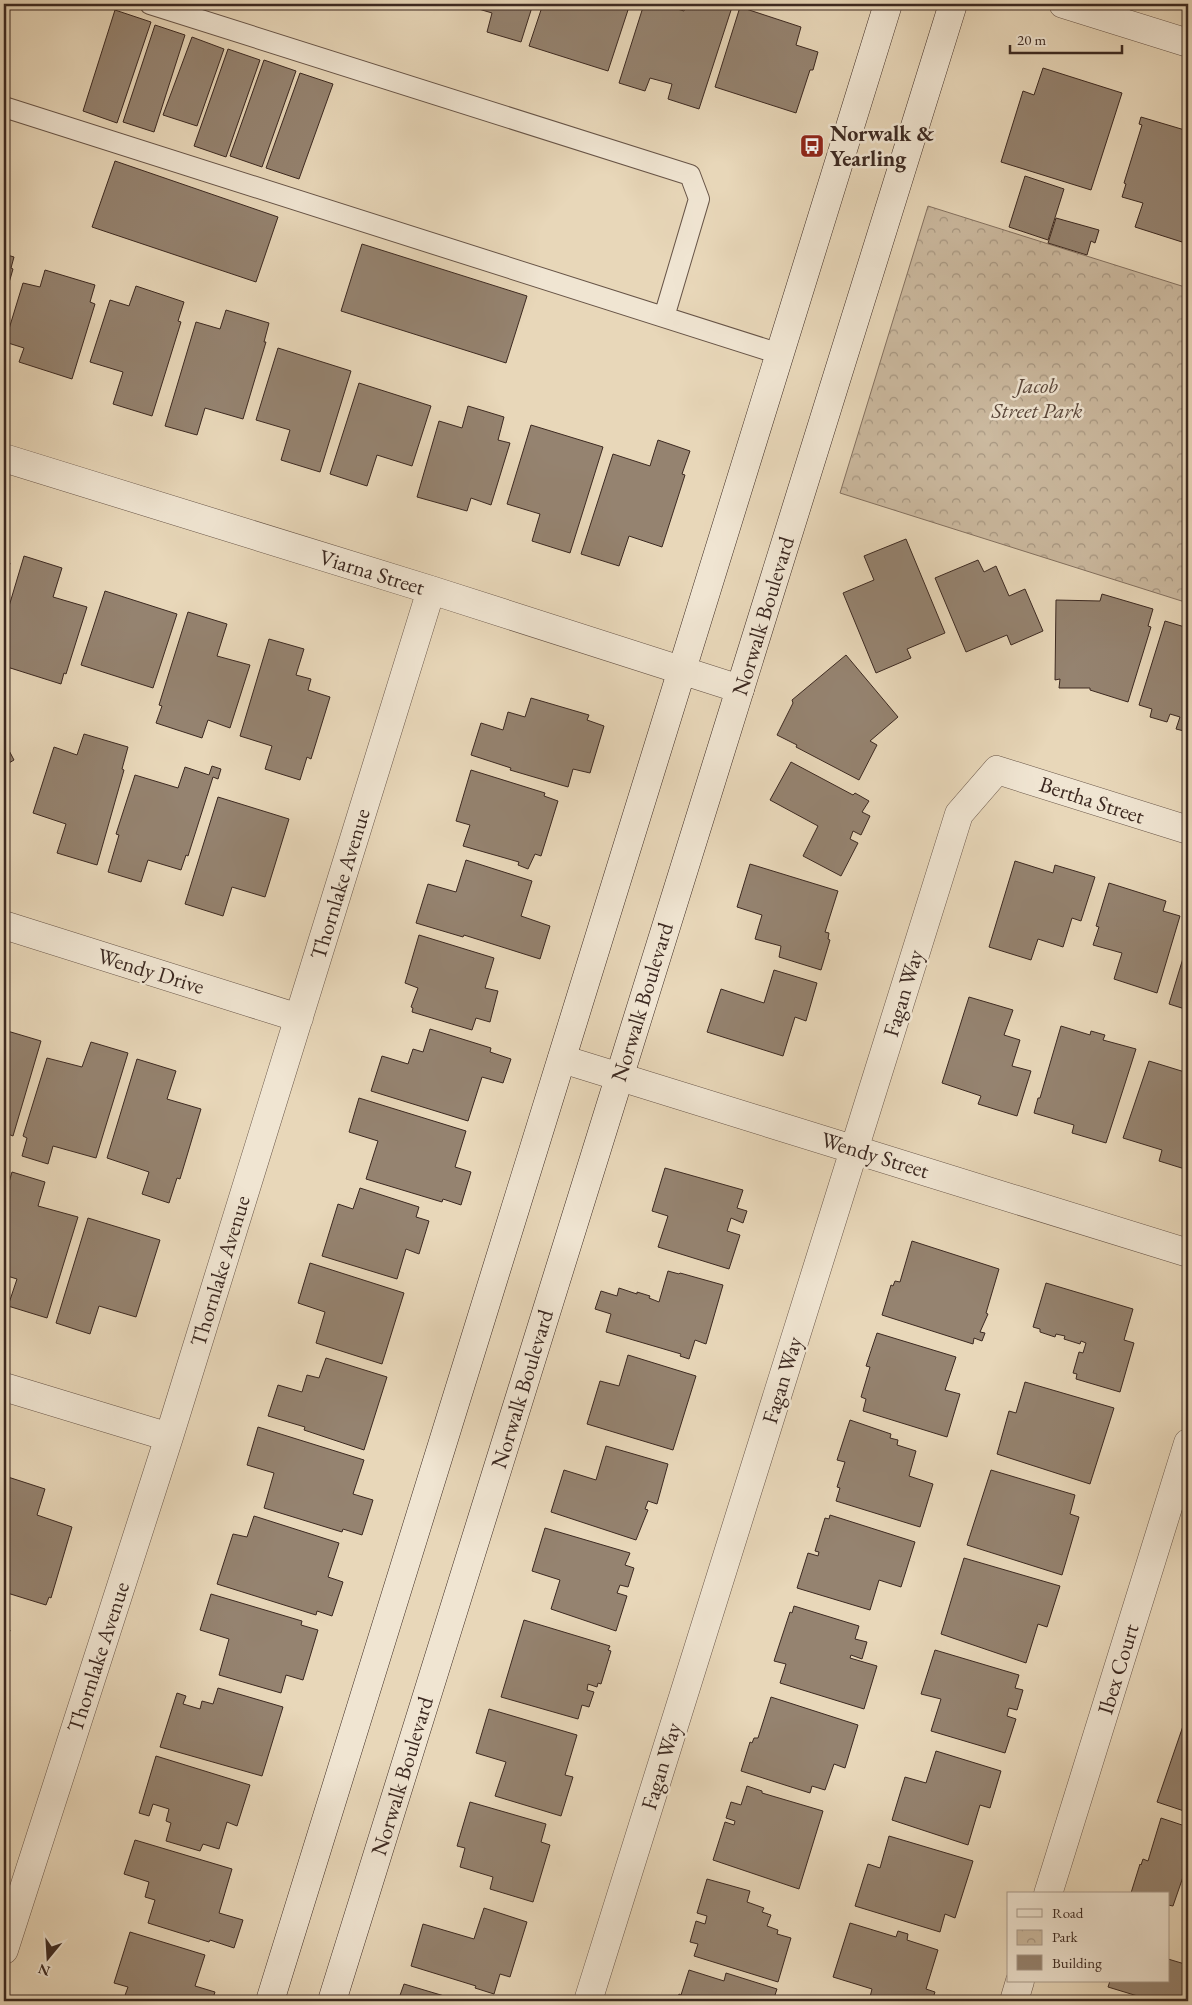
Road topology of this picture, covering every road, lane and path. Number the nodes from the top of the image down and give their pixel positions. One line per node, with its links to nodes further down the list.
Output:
1 (150, 4): 7 (lane)
2 (888, 4): 8 (street)
3 (953, 4): 12 (street, Norwalk Boulevard)
4 (1063, 4): 5 (street)
5 (1188, 43)
6 (4, 107): 7 (lane)
7 (664, 317): 8 (lane)
8 (780, 354): 11 (street)
9 (4, 458): 10 (street, Viarna Street)
10 (431, 590): 11 (street, Viarna Street); 16 (street, Thornlake Avenue)
11 (682, 671): 12 (street, Viarna Street); 17 (street)
12 (740, 690): 18 (street, Norwalk Boulevard)
13 (997, 770): 14 (street, Bertha Street); 19 (street, Fagan Way)
14 (1188, 830)
15 (4, 925): 16 (street, Wendy Drive)
16 (299, 1018): 22 (street, Thornlake Avenue)
17 (562, 1059): 18 (street, Wendy Street); 27 (street)
18 (619, 1077): 19 (street, Wendy Street); 28 (street, Norwalk Boulevard)
19 (854, 1148): 20 (street, Wendy Street); 29 (street, Fagan Way)
20 (1188, 1252)
21 (4, 1387): 22 (street)
22 (169, 1437): 25 (street, Thornlake Avenue)
23 (1188, 1443): 24 (street, Ibex Court)
24 (1049, 1892)
25 (4, 1950)
26 (1020, 1982): 30 (street)
27 (270, 2001)
28 (332, 2001)
29 (588, 2001)
30 (1014, 2001)

